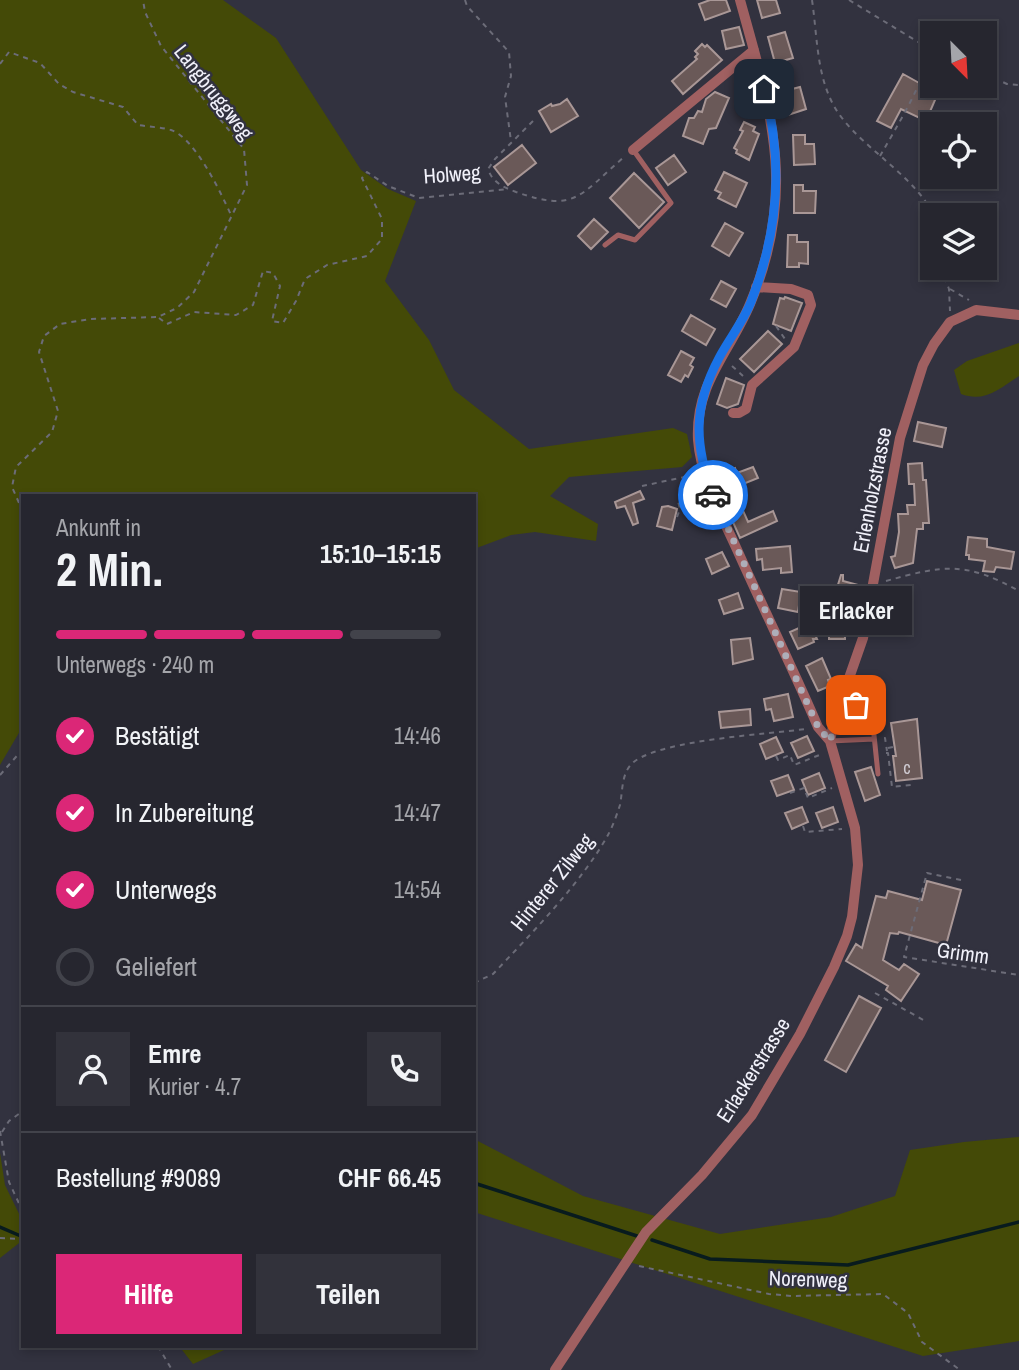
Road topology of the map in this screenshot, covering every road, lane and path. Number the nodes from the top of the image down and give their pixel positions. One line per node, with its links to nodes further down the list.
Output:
1 (143, 0): 18 (path, Langbruggweg)
2 (464, 0): 13 (path)
3 (740, 0): 7 (street)
4 (812, 0): 15 (path)
5 (849, 0): 6 (path)
6 (920, 43)
7 (754, 50): 14 (street); 21 (street)
8 (0, 64): 18 (path)
9 (920, 78): 15 (path)
10 (998, 80): 11 (path)
11 (1019, 85)
12 (533, 121): 13 (path, Holweg)
13 (511, 142): 16 (path, Holweg)
14 (633, 150): 16 (path, Holweg); 19 (lane)
15 (880, 156): 17 (path)
16 (508, 189): 25 (path, Holweg)
17 (925, 203)
18 (231, 216): 25 (path, Langbruggweg)
19 (605, 245)
20 (946, 280): 22 (path)
21 (756, 287): 31 (street); 40 (street)
22 (950, 289): 23 (path); 26 (path)
23 (985, 310): 24 (street); 26 (street)
24 (1019, 316)
25 (158, 317): 35 (path)
26 (950, 322): 37 (street, Erlenholzstrasse)
27 (776, 326): 28 (path)
28 (778, 330)
29 (727, 361): 30 (path)
30 (742, 376)
31 (733, 413)
32 (692, 481): 33 (path)
33 (642, 486)
34 (703, 501): 36 (path)
35 (21, 507)
36 (677, 517)
37 (872, 587): 38 (path); 39 (street, Erlenholzstrasse)
38 (1019, 591)
39 (841, 704): 42 (lane); 43 (street, Erlenholzstrasse)
40 (818, 727): 43 (street); 59 (path, Hinterer Zilweg)
41 (886, 738): 45 (path)
42 (874, 739): 43 (lane); 50 (lane)
43 (831, 746): 49 (path); 52 (street, Erlackerstrasse)
44 (898, 746): 45 (path)
45 (887, 748): 47 (path)
46 (21, 750): 51 (path)
47 (888, 752): 48 (path); 53 (path)
48 (881, 753)
49 (776, 756)
50 (878, 774)
51 (0, 775)
52 (843, 784): 54 (path); 55 (street, Erlackerstrasse)
53 (911, 785)
54 (790, 793)
55 (851, 813): 56 (path); 67 (street, Erlackerstrasse)
56 (803, 826)
57 (961, 880): 58 (path, Grimm)
58 (1019, 975)
59 (476, 982)
60 (875, 993): 61 (path)
61 (926, 1022)
62 (21, 1112): 63 (path)
63 (1, 1131): 64 (path)
64 (21, 1208)
65 (0, 1238): 66 (path)
66 (21, 1239)
67 (624, 1263): 70 (street, Erlackerstrasse); 71 (path, Norenweg)
68 (159, 1348): 69 (path)
69 (172, 1370)
70 (555, 1370)
71 (960, 1370)

